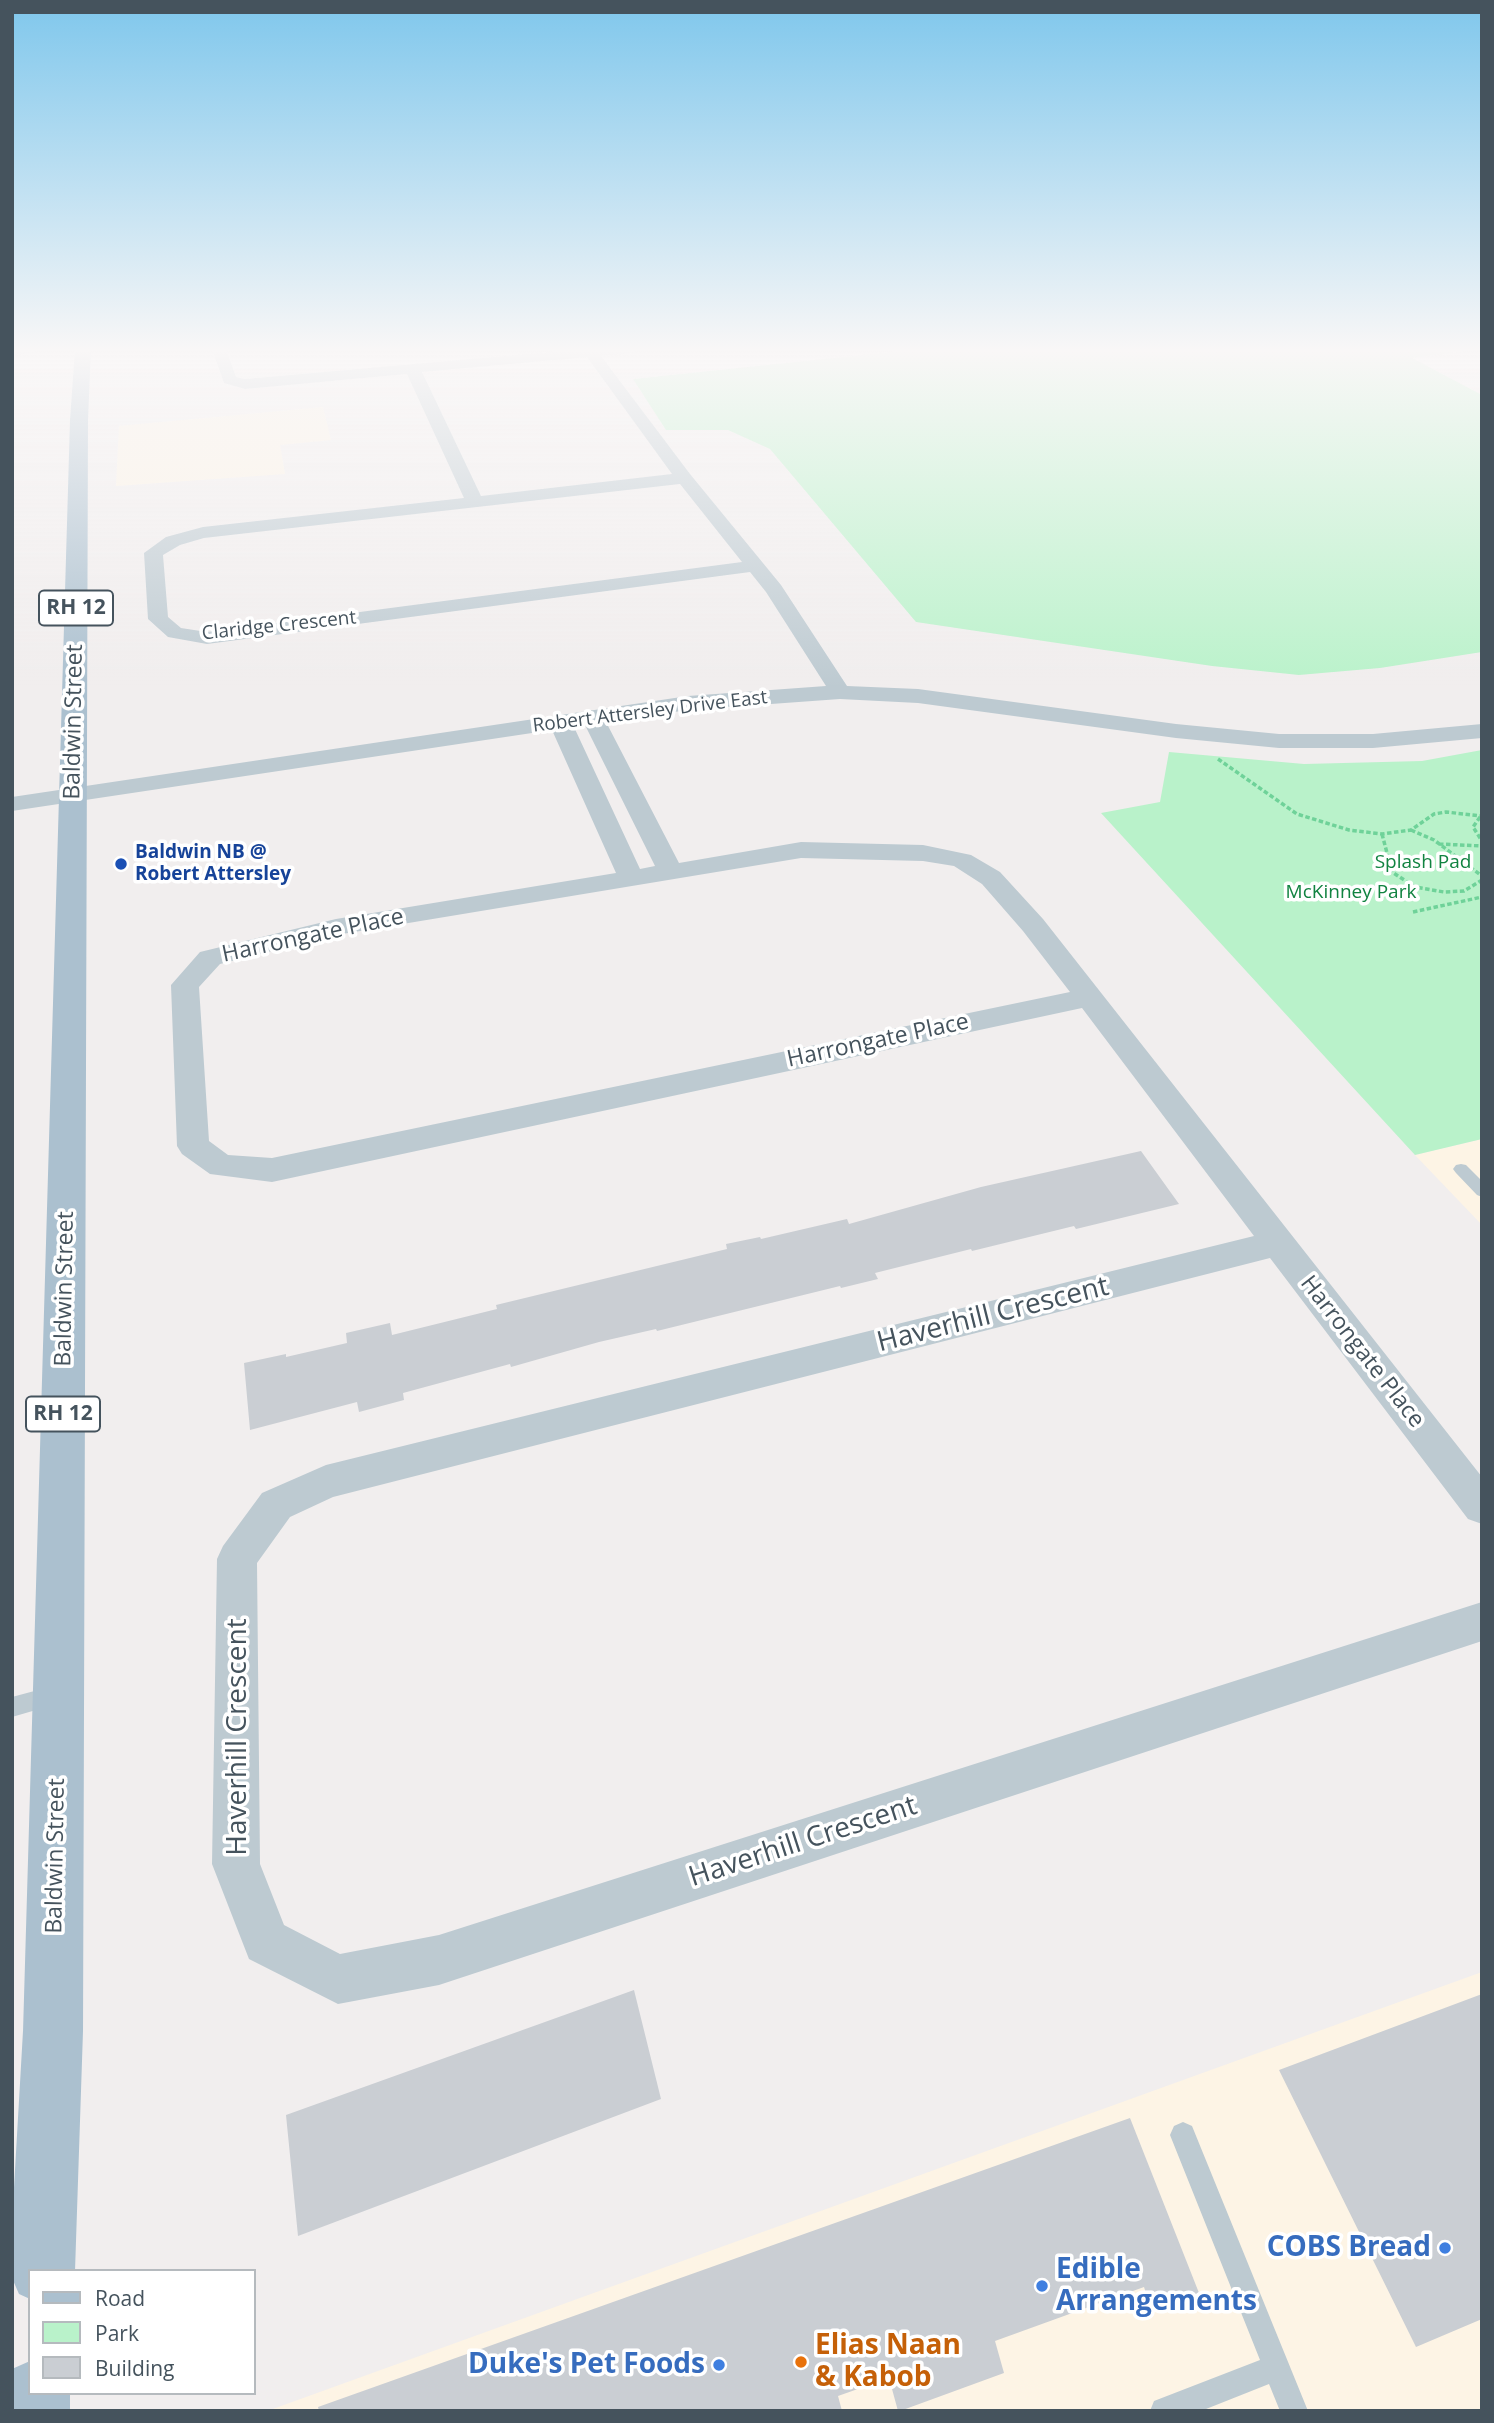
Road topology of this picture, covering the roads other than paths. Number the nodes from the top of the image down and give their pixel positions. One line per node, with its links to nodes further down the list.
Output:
1 (78, 462): 11 (main road, Baldwin Street / RH 12)
2 (456, 462): 5 (street)
3 (672, 462): 4 (street)
4 (684, 478): 5 (street, Claridge Crescent); 6 (street)
5 (475, 502): 6 (street, Claridge Crescent)
6 (755, 566): 7 (street)
7 (840, 692): 8 (street, Robert Attersley Drive East); 10 (street, Robert Attersley Drive East)
8 (592, 717): 9 (street, Robert Attersley Drive East); 13 (street)
9 (561, 722): 11 (street, Robert Attersley Drive East); 14 (street)
10 (1482, 731)
11 (73, 796): 12 (street, Robert Attersley Drive East); 21 (main road, Baldwin Street / RH 12)
12 (12, 804)
13 (670, 871): 14 (street, Harrongate Place); 15 (street, Harrongate Place)
14 (631, 878): 15 (street, Harrongate Place)
15 (1089, 997): 18 (street, Harrongate Place)
16 (1461, 1169): 17 (lane)
17 (1482, 1191)
18 (1278, 1243): 19 (street, Harrongate Place); 20 (street, Haverhill Crescent)
19 (1482, 1507)
20 (1482, 1620)
21 (59, 1694): 22 (lane); 24 (main road, Baldwin Street / RH 12)
22 (12, 1707)
23 (1183, 2135): 25 (lane)
24 (42, 2269)
25 (1277, 2367): 26 (lane); 27 (lane)
26 (1164, 2411)
27 (1294, 2411)

